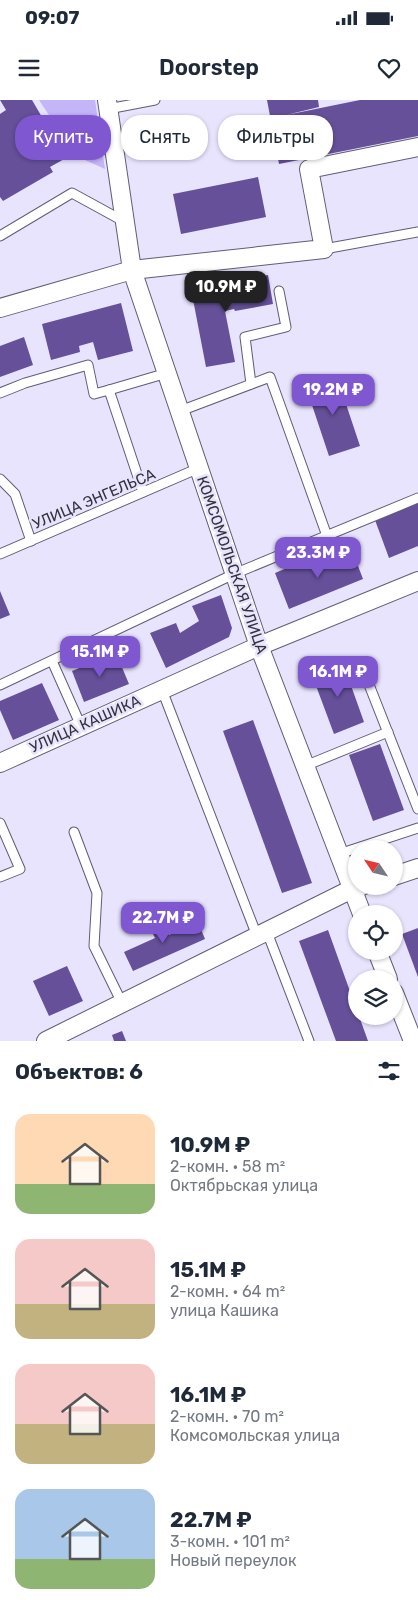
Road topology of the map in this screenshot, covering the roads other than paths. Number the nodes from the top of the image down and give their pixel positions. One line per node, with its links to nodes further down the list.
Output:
1 (156, 100): 2 (lane)
2 (107, 104): 4 (street, КОМСОМОЛЬСКАЯ УЛИЦА)
3 (418, 147): 7 (street)
4 (125, 222): 6 (lane); 8 (street, КОМСОМОЛЬСКАЯ УЛИЦА)
5 (418, 232): 7 (lane)
6 (0, 236)
7 (324, 249): 8 (street)
8 (132, 270): 10 (street); 11 (street, КОМСОМОЛЬСКАЯ УЛИЦА)
9 (279, 291): 12 (lane)
10 (0, 308)
11 (167, 373): 13 (lane); 15 (street, КОМСОМОЛЬСКАЯ УЛИЦА)
12 (251, 384): 15 (lane); 20 (lane)
13 (109, 390): 14 (lane); 18 (lane)
14 (0, 393)
15 (180, 411): 16 (street, КОМСОМОЛЬСКАЯ УЛИЦА)
16 (199, 468): 18 (lane, УЛИЦА ЭНГЕЛЬСА); 23 (street, КОМСОМОЛЬСКАЯ УЛИЦА)
17 (0, 479): 21 (lane)
18 (143, 492): 21 (lane, УЛИЦА ЭНГЕЛЬСА)
19 (418, 498): 20 (lane)
20 (327, 536): 23 (lane)
21 (31, 541): 22 (lane, УЛИЦА ЭНГЕЛЬСА)
22 (0, 554)
23 (234, 574): 25 (street, КОМСОМОЛЬСКАЯ УЛИЦА); 26 (lane)
24 (418, 581): 25 (street, УЛИЦА КАШИКА)
25 (259, 646): 29 (street, УЛИЦА КАШИКА); 33 (street, КОМСОМОЛЬСКАЯ УЛИЦА)
26 (52, 661): 28 (lane); 30 (lane)
27 (366, 677): 31 (lane)
28 (0, 686)
29 (162, 690): 30 (street, УЛИЦА КАШИКА); 44 (lane)
30 (80, 726): 32 (street, УЛИЦА КАШИКА)
31 (388, 732): 33 (lane); 34 (lane)
32 (0, 763)
33 (305, 766): 38 (street, КОМСОМОЛЬСКАЯ УЛИЦА)
34 (418, 809)
35 (0, 823): 42 (lane)
36 (418, 828): 38 (lane)
37 (74, 832): 45 (lane)
38 (339, 854): 40 (street, КОМСОМОЛЬСКАЯ УЛИЦА)
39 (418, 868): 41 (street)
40 (348, 871)
41 (403, 873)
42 (0, 877)
43 (348, 892): 44 (street)
44 (262, 934): 45 (street); 48 (lane)
45 (122, 1003): 47 (street)
46 (403, 1016): 49 (street)
47 (46, 1041)
48 (309, 1041)
49 (413, 1041)

